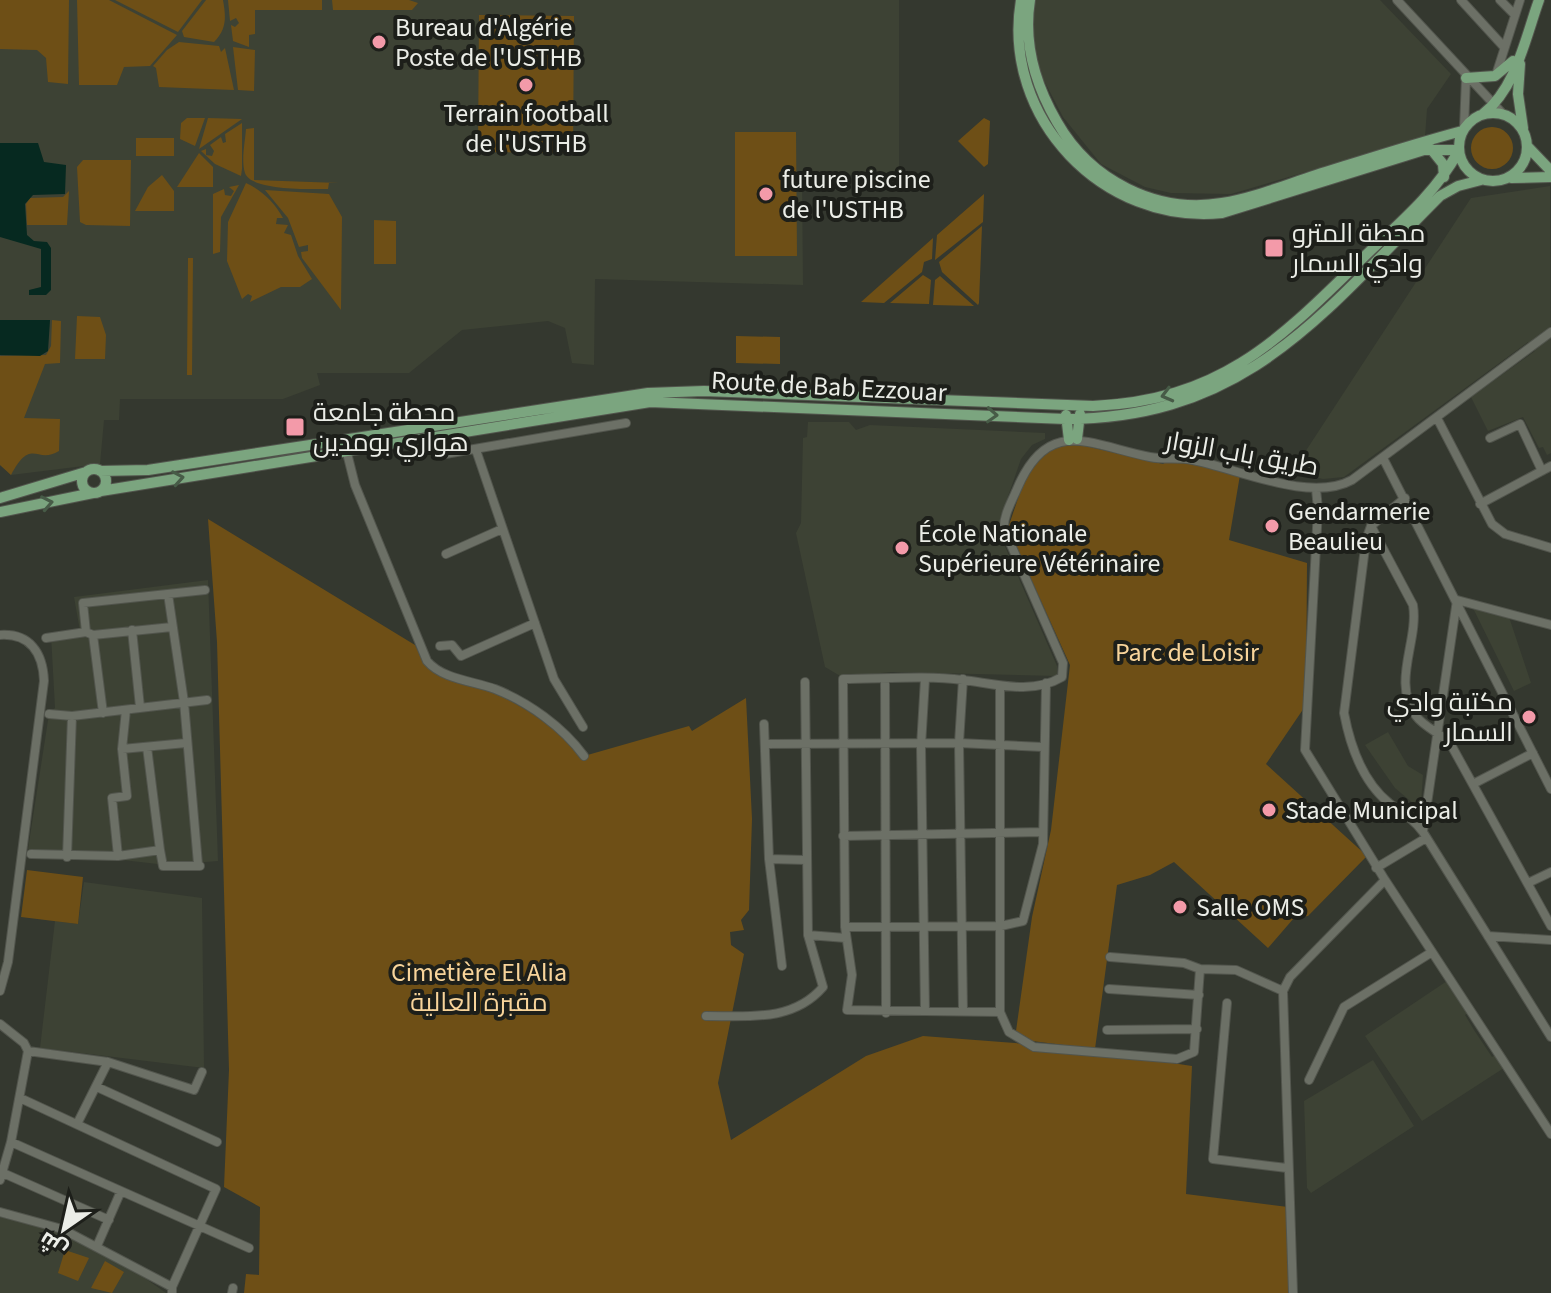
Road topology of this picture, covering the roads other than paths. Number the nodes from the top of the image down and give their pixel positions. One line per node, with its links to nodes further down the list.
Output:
1 (1021, 0): 18 (main road)
2 (1030, 0): 16 (main road)
3 (1397, 0): 12 (street)
4 (1461, 0): 9 (street)
5 (1500, 0): 8 (street)
6 (1520, 0): 8 (street)
7 (1539, 0): 10 (main road)
8 (1515, 15): 9 (street)
9 (1504, 47): 11 (street)
10 (1520, 52): 11 (main road); 13 (main road); 17 (main road)
11 (1495, 76): 12 (main road)
12 (1466, 78): 13 (street); 16 (street)
13 (1494, 105): 14 (street); 15 (main road)
14 (1503, 114): 15 (main road); 17 (main road)
15 (1481, 115): 16 (main road)
16 (1463, 130): 19 (main road)
17 (1527, 142): 20 (main road); 23 (main road)
18 (1431, 149): 19 (main road); 21 (main road)
19 (1458, 151): 21 (main road, Route de Bab Ezzouar); 24 (main road)
20 (1551, 171)
21 (1444, 177): 25 (main road, Route de Bab Ezzouar)
22 (1551, 177): 23 (main road)
23 (1509, 178): 24 (main road)
24 (1481, 180): 25 (main road, Route de Bab Ezzouar)
25 (1319, 309): 26 (main road, Route de Bab Ezzouar); 27 (main road, Route de Bab Ezzouar)
26 (1305, 315): 27 (main road); 29 (main road, Route de Bab Ezzouar, one-way to 29)
27 (1309, 328): 32 (main road, Route de Bab Ezzouar)
28 (1551, 332): 30 (street, طريق باب الزوار)
29 (1073, 405): 31 (main road); 32 (main road); 37 (main road, Route de Bab Ezzouar)
30 (1437, 418): 40 (street, طريق باب الزوار); 49 (street)
31 (1066, 419): 32 (main road, Route de Bab Ezzouar); 34 (main road, Route de Bab Ezzouar, one-way to 31); 36 (main road)
32 (1081, 419): 36 (main road)
33 (626, 423): 38 (street)
34 (431, 435): 37 (main road, Route de Bab Ezzouar); 38 (street)
35 (1490, 438): 43 (street)
36 (1073, 440): 45 (street, طريق باب الزوار); 70 (street)
37 (344, 445): 39 (main road, Route de Bab Ezzouar); 94 (street)
38 (476, 450): 52 (street)
39 (282, 455): 42 (main road, Route de Bab Ezzouar); 46 (main road, Route de Bab Ezzouar, one-way to 39)
40 (1383, 458): 45 (street, طريق باب الزوار); 48 (street)
41 (1551, 466): 43 (street)
42 (100, 471): 44 (main road, Route de Bab Ezzouar); 46 (main road)
43 (1542, 471): 49 (street)
44 (86, 472): 46 (main road); 47 (main road)
45 (1316, 489): 110 (street)
46 (97, 492): 50 (main road, Route de Bab Ezzouar, one-way to 46)
47 (0, 498)
48 (1405, 498): 51 (street); 57 (street)
49 (1480, 504): 53 (street)
50 (0, 512)
51 (1371, 526): 81 (street); 101 (street)
52 (502, 529): 54 (street); 58 (street)
53 (1551, 548)
54 (446, 554)
55 (205, 590): 56 (street)
56 (168, 594): 60 (street); 62 (street)
57 (1457, 600): 59 (street); 81 (street); 93 (street)
58 (535, 623): 65 (street); 80 (street)
59 (1551, 625)
60 (172, 627): 61 (street); 73 (street)
61 (132, 630): 62 (street); 74 (street)
62 (89, 634): 64 (street); 76 (street)
63 (0, 635): 129 (street)
64 (46, 638)
65 (440, 646)
66 (885, 679): 67 (street); 85 (street); 87 (street)
67 (925, 679): 68 (street); 88 (street)
68 (963, 679): 71 (street); 83 (street)
69 (805, 682): 86 (street)
70 (1046, 683): 71 (street); 90 (street)
71 (1000, 688): 91 (street)
72 (207, 700): 73 (street)
73 (184, 702): 74 (street); 82 (street)
74 (140, 707): 75 (street)
75 (126, 710): 76 (street); 92 (street)
76 (103, 713): 78 (street)
77 (49, 714): 78 (street)
78 (72, 716): 107 (street)
79 (764, 724): 84 (street)
80 (583, 727)
81 (1438, 730): 95 (street); 101 (street)
82 (186, 743): 89 (street); 104 (street)
83 (959, 743): 88 (street); 91 (street); 99 (street)
84 (765, 744): 86 (street); 108 (street)
85 (883, 745): 87 (street); 88 (street); 103 (street)
86 (804, 746): 87 (street); 109 (street)
87 (844, 746): 102 (street)
88 (921, 746): 100 (street)
89 (147, 747): 92 (street); 104 (street)
90 (1043, 747): 91 (street); 97 (street)
91 (1000, 748): 98 (street)
92 (122, 749): 106 (street)
93 (1533, 753): 95 (street); 96 (street)
94 (584, 756)
95 (1473, 784): 113 (street)
96 (1551, 789)
97 (1043, 832): 98 (street); 115 (street)
98 (1001, 833): 99 (street); 115 (street)
99 (961, 834): 100 (street); 114 (street)
100 (923, 835): 103 (street); 119 (street)
101 (1424, 835): 110 (street); 121 (street)
102 (843, 836): 103 (street); 117 (street)
103 (884, 836): 118 (street)
104 (160, 850): 106 (street)
105 (31, 854): 107 (street)
106 (118, 856): 107 (street)
107 (67, 857)
108 (769, 859): 109 (street); 126 (street)
109 (806, 860): 120 (street)
110 (1376, 868): 112 (street)
111 (1551, 872): 113 (street)
112 (1385, 880): 124 (street); 130 (street)
113 (1528, 883): 116 (street)
114 (962, 926): 115 (street); 119 (street); 134 (street)
115 (1001, 926): 135 (street)
116 (1551, 926)
117 (845, 927): 118 (street); 122 (street)
118 (885, 927): 119 (street); 136 (street)
119 (924, 927): 133 (street)
120 (808, 935): 122 (street); 137 (street)
121 (1488, 936): 123 (street); 141 (street)
122 (846, 938): 136 (street)
123 (1551, 940)
124 (1432, 952): 145 (street); 149 (street)
125 (1110, 957): 127 (street)
126 (782, 966)
127 (1200, 969): 130 (street); 131 (street)
128 (1109, 989): 131 (street)
129 (0, 991)
130 (1283, 991): 152 (street)
131 (1199, 995): 139 (street)
132 (1227, 1003): 152 (street)
133 (925, 1011): 134 (street); 136 (street)
134 (963, 1011): 135 (street)
135 (1000, 1012): 139 (street)
136 (886, 1013)
137 (706, 1016)
138 (0, 1024): 142 (street)
139 (1197, 1029): 140 (street)
140 (1107, 1030)
141 (1551, 1037)
142 (28, 1051): 143 (street); 147 (street)
143 (108, 1062): 144 (street); 146 (street)
144 (202, 1072)
145 (1309, 1080)
146 (97, 1087): 148 (street); 151 (street)
147 (20, 1098): 148 (street); 150 (street)
148 (77, 1124): 157 (street)
149 (1551, 1134)
150 (11, 1142): 153 (street); 154 (street)
151 (217, 1142)
152 (1287, 1168): 161 (street)
153 (1, 1176): 156 (street)
154 (121, 1191): 156 (street); 157 (street)
155 (0, 1212): 158 (street)
156 (109, 1220): 158 (street)
157 (200, 1228): 159 (street); 160 (street)
158 (97, 1246): 160 (street)
159 (249, 1248)
160 (172, 1290)
161 (1293, 1293)

